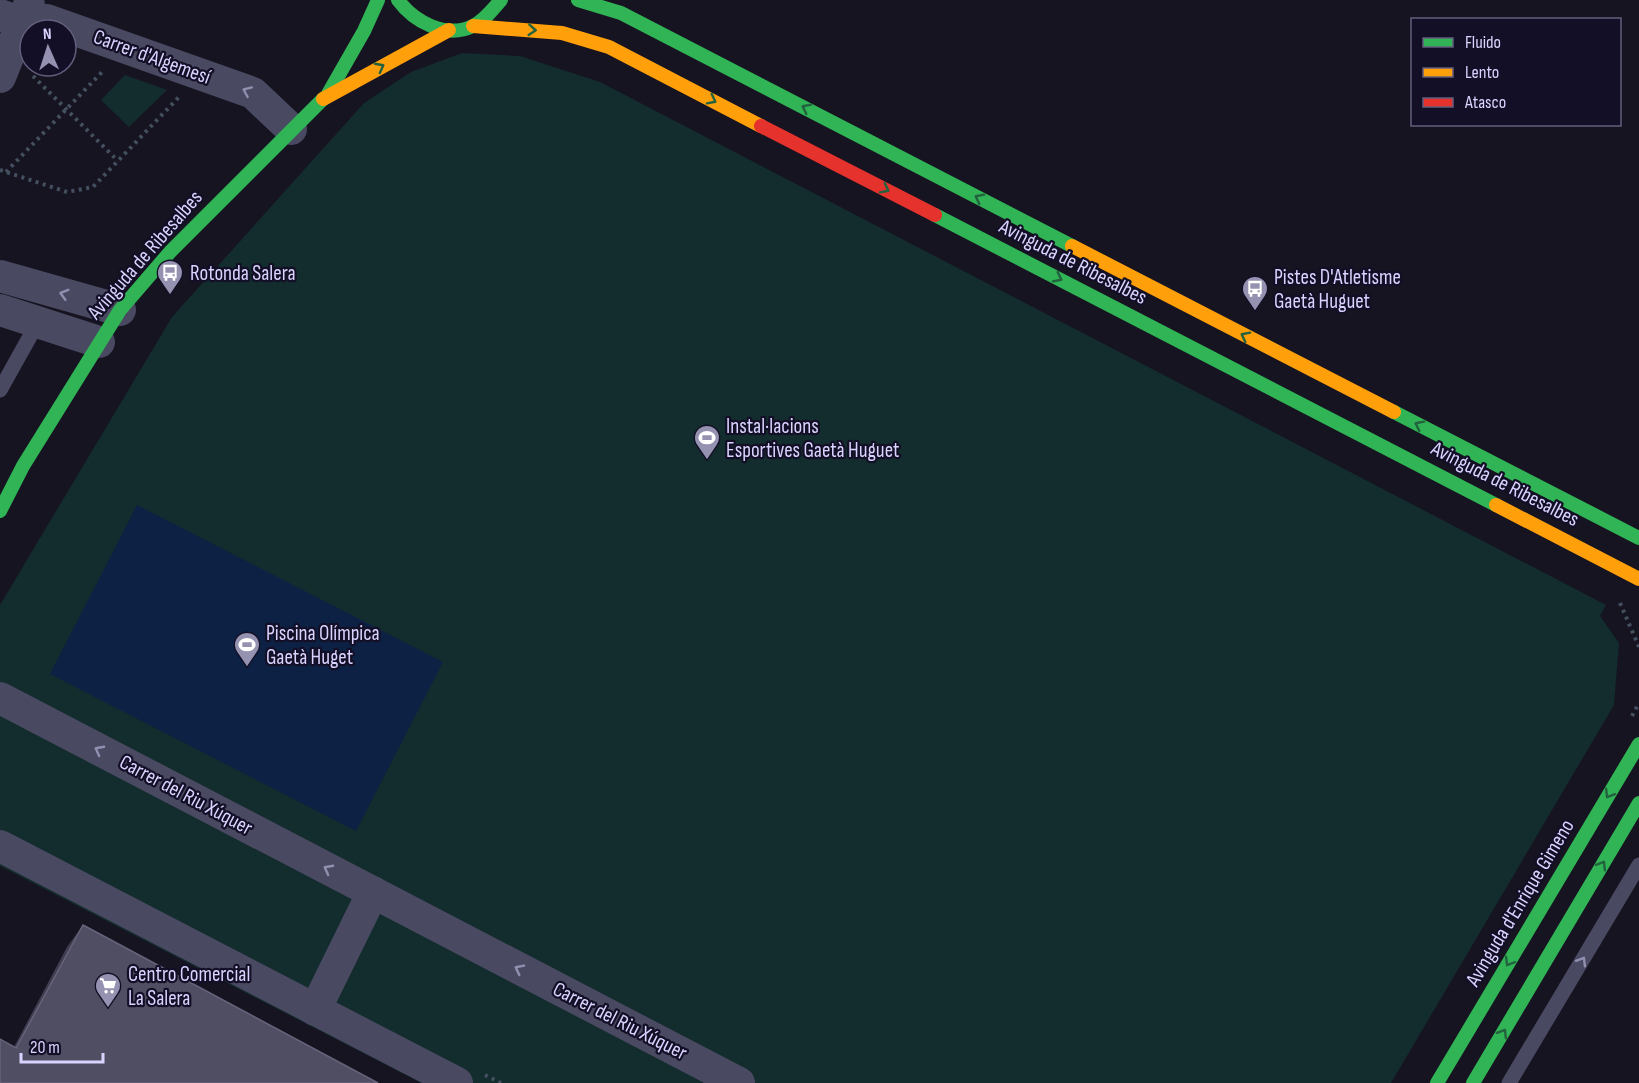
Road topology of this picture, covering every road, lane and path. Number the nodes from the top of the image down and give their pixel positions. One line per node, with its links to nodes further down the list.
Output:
1 (378, 0): 11 (street, Avinguda de Ribesalbes)
2 (398, 0): 7 (street)
3 (501, 0): 6 (street)
4 (578, 0): 26 (street, Avinguda de Ribesalbes, one-way to 4)
5 (18, 13): 8 (street, Carrer d'Algemesí); 9 (street)
6 (473, 26): 7 (street, Avinguda de Ribesalbes); 27 (street, Avinguda de Ribesalbes, one-way to 27)
7 (449, 30): 11 (street, Avinguda de Ribesalbes, one-way to 7)
8 (125, 47): 10 (street, Carrer d'Algemesí); 12 (path)
9 (4, 64): 12 (path)
10 (200, 74): 13 (street, Carrer d'Algemesí, one-way to 10); 14 (path)
11 (328, 94): 13 (street, Avinguda de Ribesalbes)
12 (66, 109): 14 (path); 16 (path)
13 (291, 129): 19 (street, Avinguda de Ribesalbes)
14 (118, 161): 16 (path)
15 (0, 170): 16 (path)
16 (6, 172)
17 (0, 276): 19 (street, one-way to 17)
18 (0, 310): 20 (street)
19 (120, 310): 21 (street, Avinguda de Ribesalbes)
20 (38, 322): 21 (street); 22 (lane)
21 (99, 342): 23 (street, Avinguda de Ribesalbes)
22 (0, 390)
23 (22, 466): 24 (street, Avinguda de Ribesalbes); 25 (street, Avinguda de Ribesalbes)
24 (0, 489)
25 (0, 511)
26 (1639, 538)
27 (1639, 579)
28 (0, 698): 33 (street, Carrer del Riu Xúquer, one-way to 28)
29 (1639, 744): 37 (street, Avinguda d'Enrique Gimeno, one-way to 37)
30 (1639, 803): 38 (street, one-way to 30)
31 (0, 846): 34 (street)
32 (1639, 865): 39 (lane, one-way to 32)
33 (373, 892): 34 (street); 36 (street, Carrer del Riu Xúquer, one-way to 33)
34 (315, 1010): 35 (street)
35 (457, 1083)
36 (739, 1083)
37 (1437, 1083)
38 (1473, 1083)
39 (1509, 1083)

